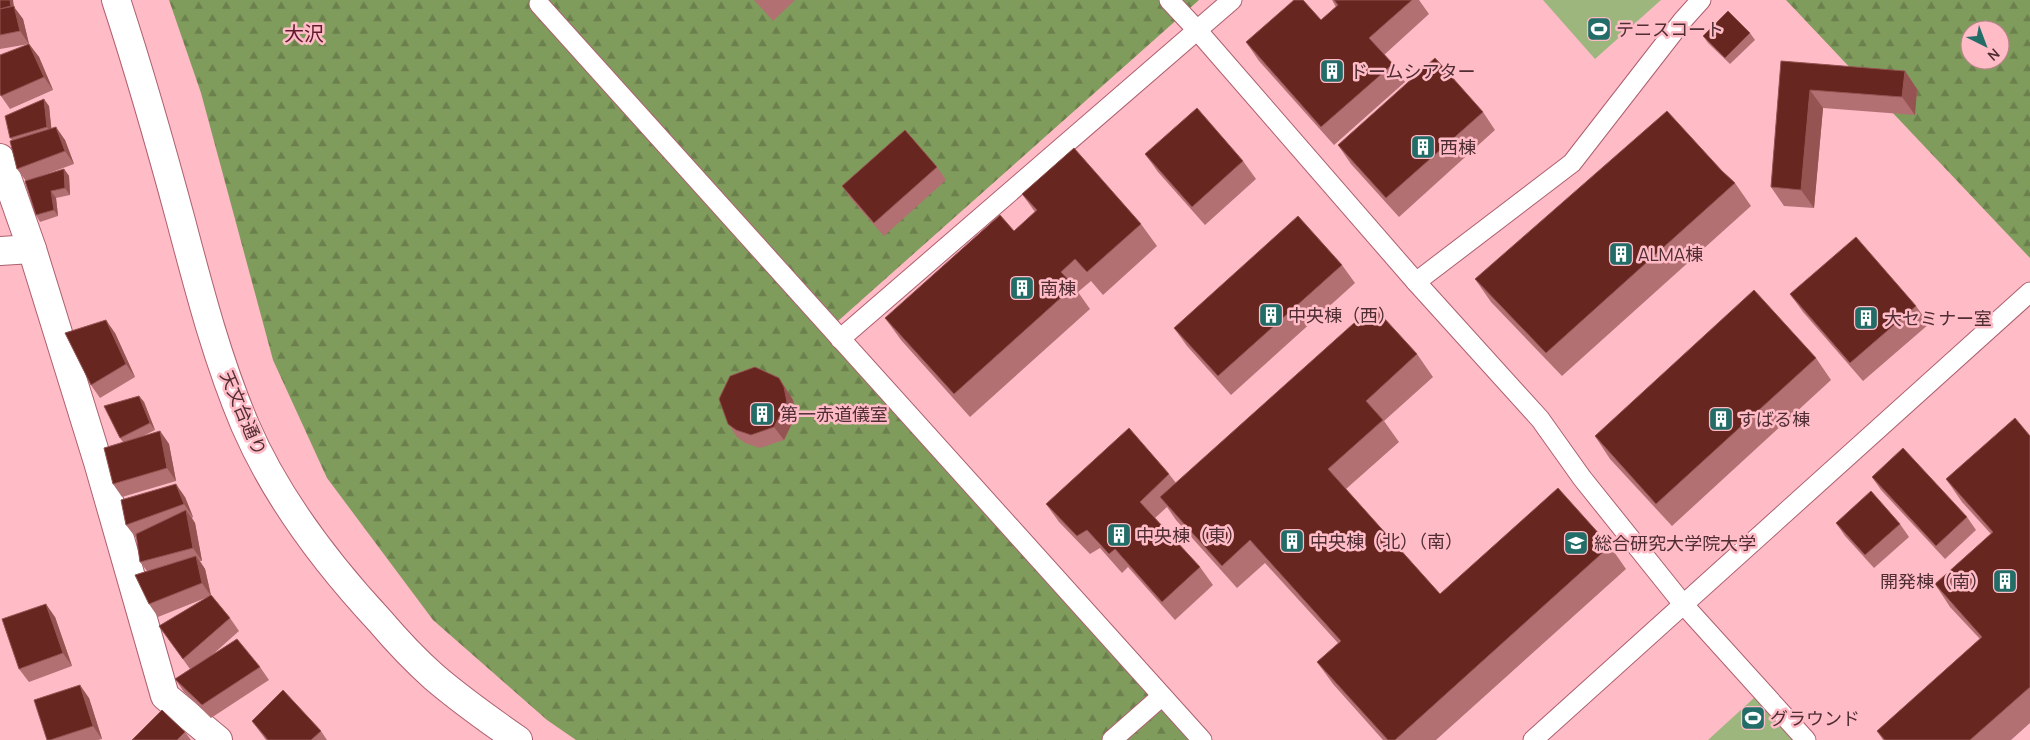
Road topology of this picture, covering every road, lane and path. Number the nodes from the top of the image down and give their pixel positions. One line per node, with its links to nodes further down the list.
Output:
1 (116, 0): 16 (main road, 天文台通り)
2 (1168, 0): 6 (lane)
3 (1232, 0): 6 (lane)
4 (1702, 0): 10 (lane)
5 (539, 4): 12 (lane)
6 (1197, 30): 10 (lane); 12 (lane)
7 (0, 158): 8 (main road)
8 (32, 249): 9 (main road); 15 (main road)
9 (0, 251)
10 (1416, 282): 13 (lane)
11 (2030, 292): 13 (lane)
12 (840, 339): 14 (lane)
13 (1683, 604): 19 (lane); 20 (lane)
14 (1162, 696): 17 (lane); 18 (lane)
15 (218, 740)
16 (518, 740)
17 (1112, 740)
18 (1202, 740)
19 (1533, 740)
20 (1806, 740)

